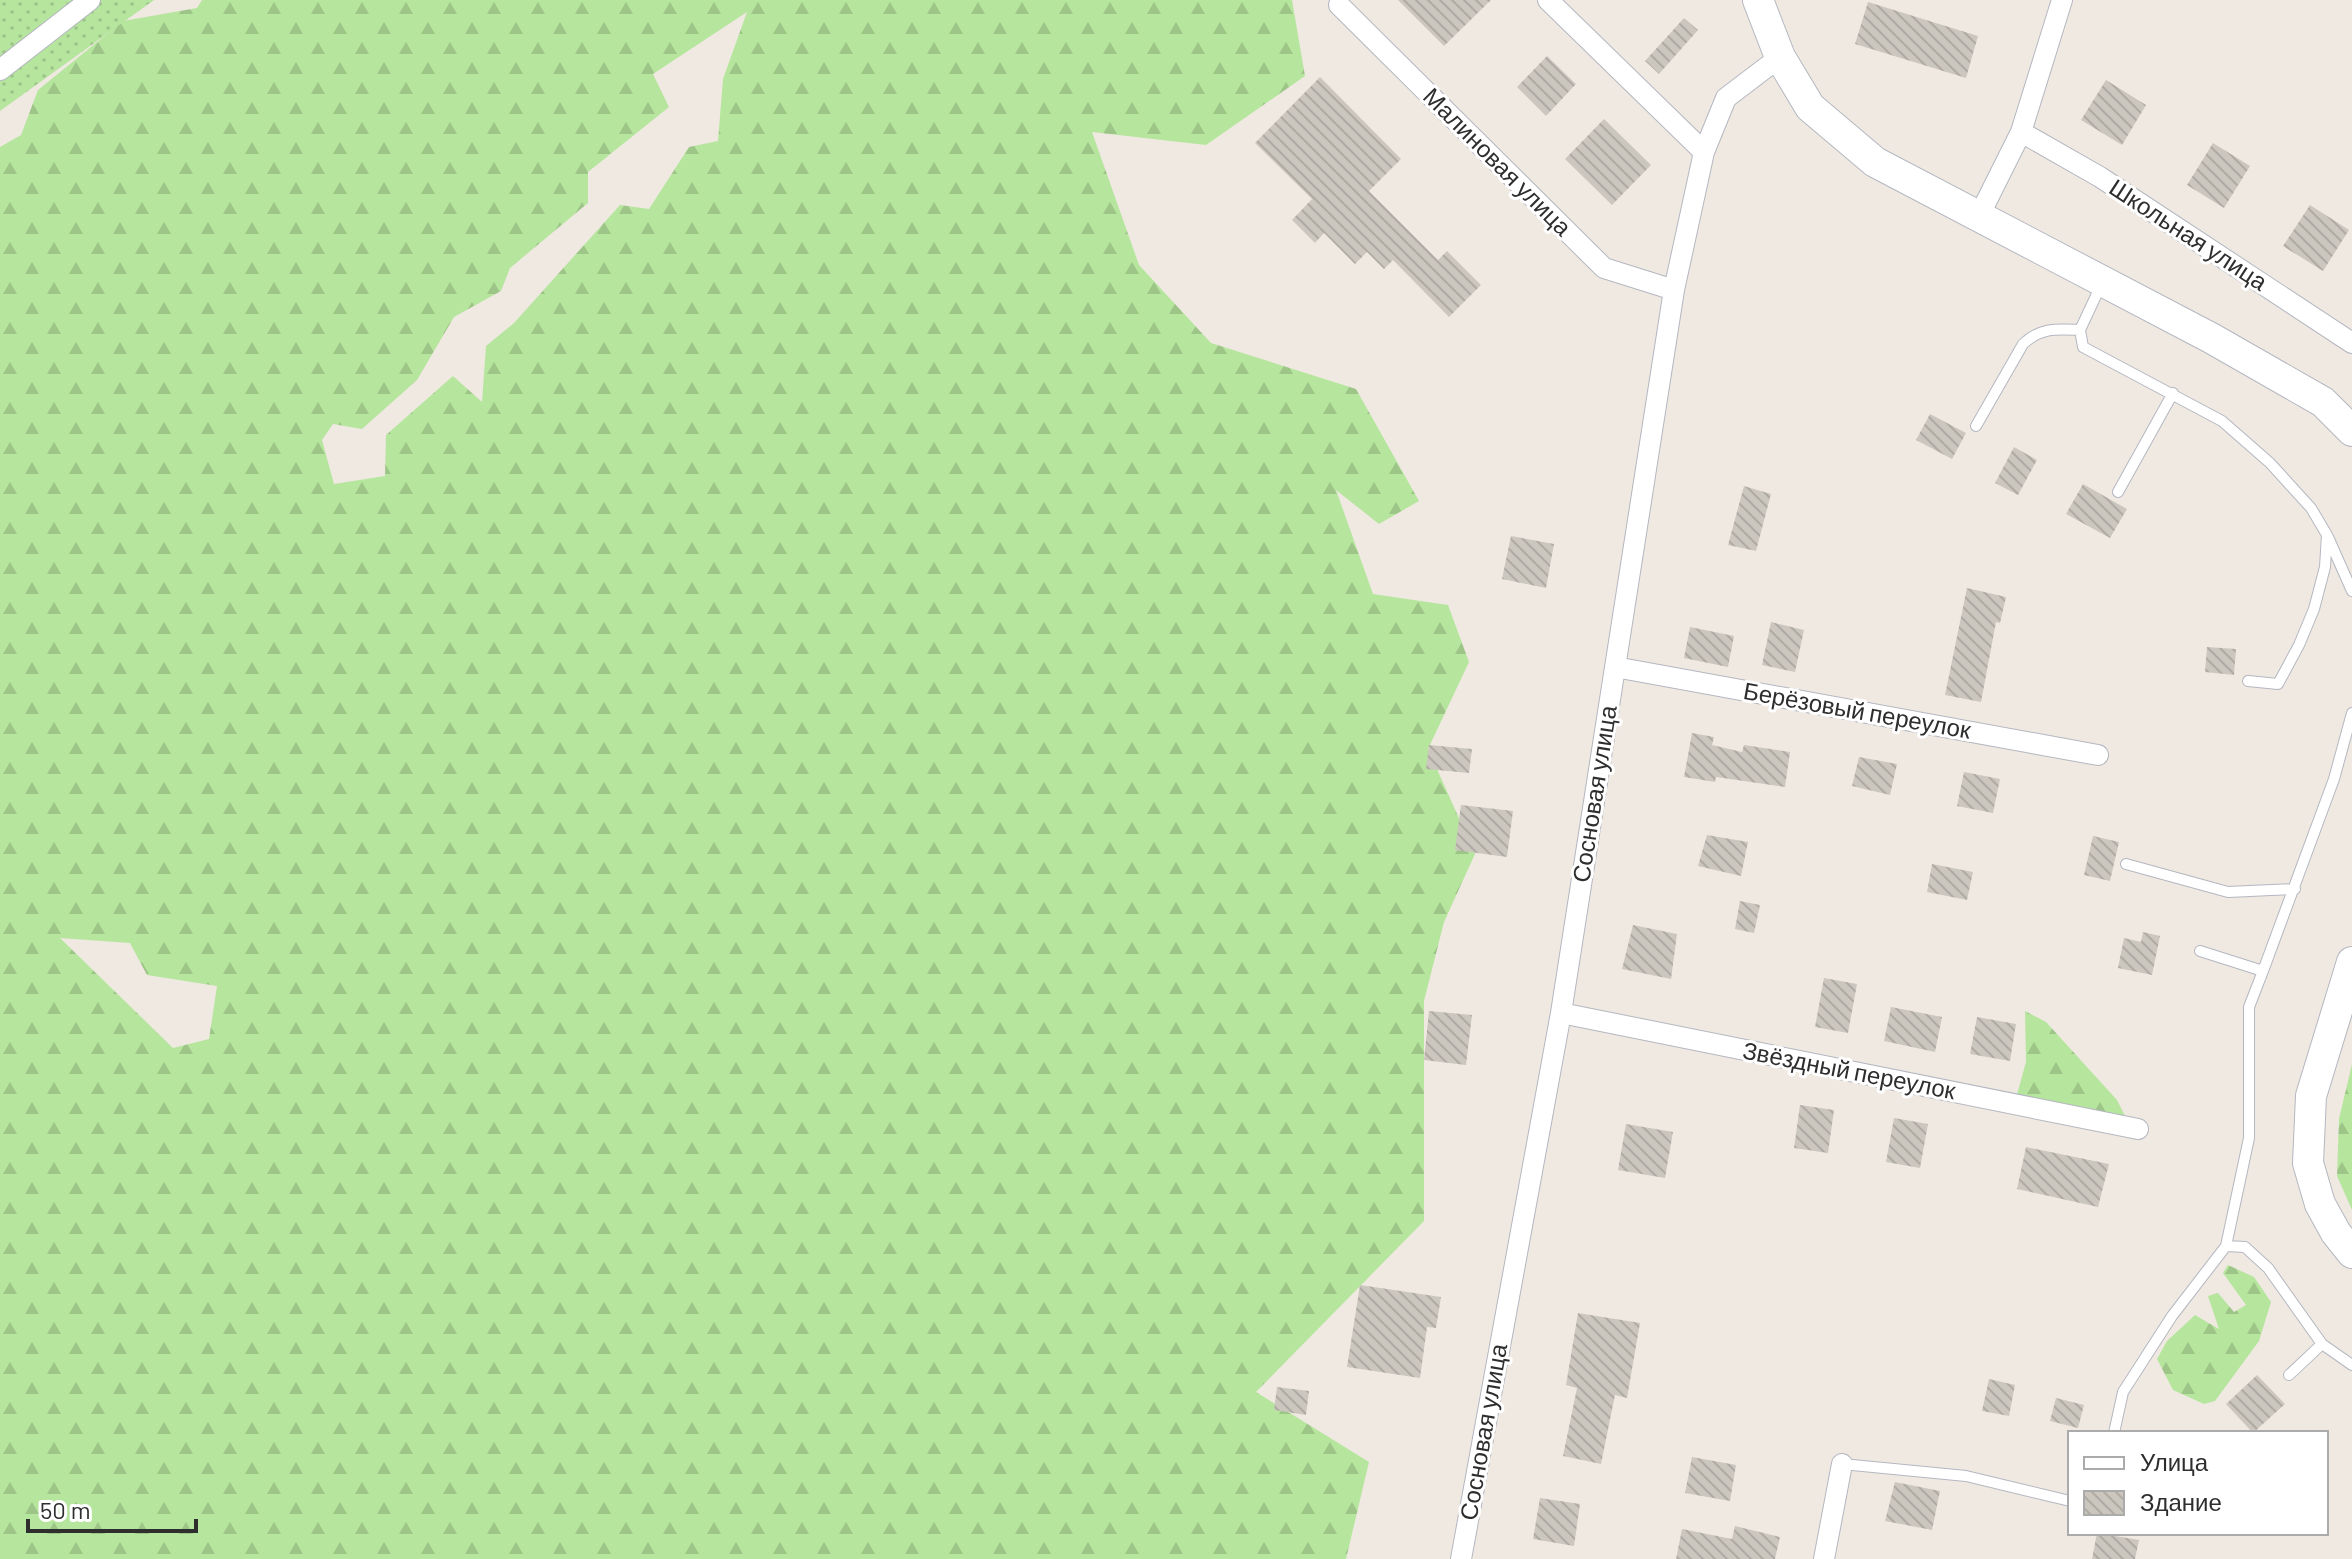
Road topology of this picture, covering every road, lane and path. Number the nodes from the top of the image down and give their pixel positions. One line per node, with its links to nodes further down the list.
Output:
1 (90, 0): 7 (street)
2 (1548, 0): 9 (street)
3 (1758, 0): 6 (street)
4 (2062, 0): 8 (street)
5 (1339, 5): 12 (street, Малиновая улица)
6 (1780, 57): 9 (street, Сосновая улица); 10 (street)
7 (0, 70)
8 (2021, 132): 10 (street); 14 (street, Школьная улица)
9 (1704, 152): 12 (street, Сосновая улица)
10 (1979, 216): 11 (street)
11 (2103, 281): 13 (lane); 16 (street)
12 (1674, 290): 21 (street, Сосновая улица)
13 (2080, 330): 15 (lane); 17 (lane)
14 (2352, 343)
15 (2173, 393): 18 (lane); 19 (lane)
16 (2348, 416)
17 (1976, 426)
18 (2118, 492)
19 (2327, 535): 20 (lane); 22 (lane)
20 (2352, 591)
21 (1615, 667): 24 (street, Берёзовый переулок); 30 (street, Сосновая улица)
22 (2248, 681)
23 (2352, 713): 26 (lane)
24 (2098, 755)
25 (2126, 864): 26 (lane)
26 (2295, 889): 29 (lane)
27 (2200, 951): 29 (lane)
28 (2352, 962): 33 (street)
29 (2263, 971): 32 (lane)
30 (1561, 1013): 31 (street, Звёздный переулок); 40 (street, Сосновая улица)
31 (2138, 1129)
32 (2226, 1246): 34 (lane); 37 (lane)
33 (2352, 1253)
34 (2322, 1344): 35 (lane); 36 (lane)
35 (2352, 1365)
36 (2289, 1375)
37 (2114, 1431)
38 (1842, 1464): 39 (lane); 41 (street)
39 (2068, 1501)
40 (1461, 1559)
41 (1824, 1559)

